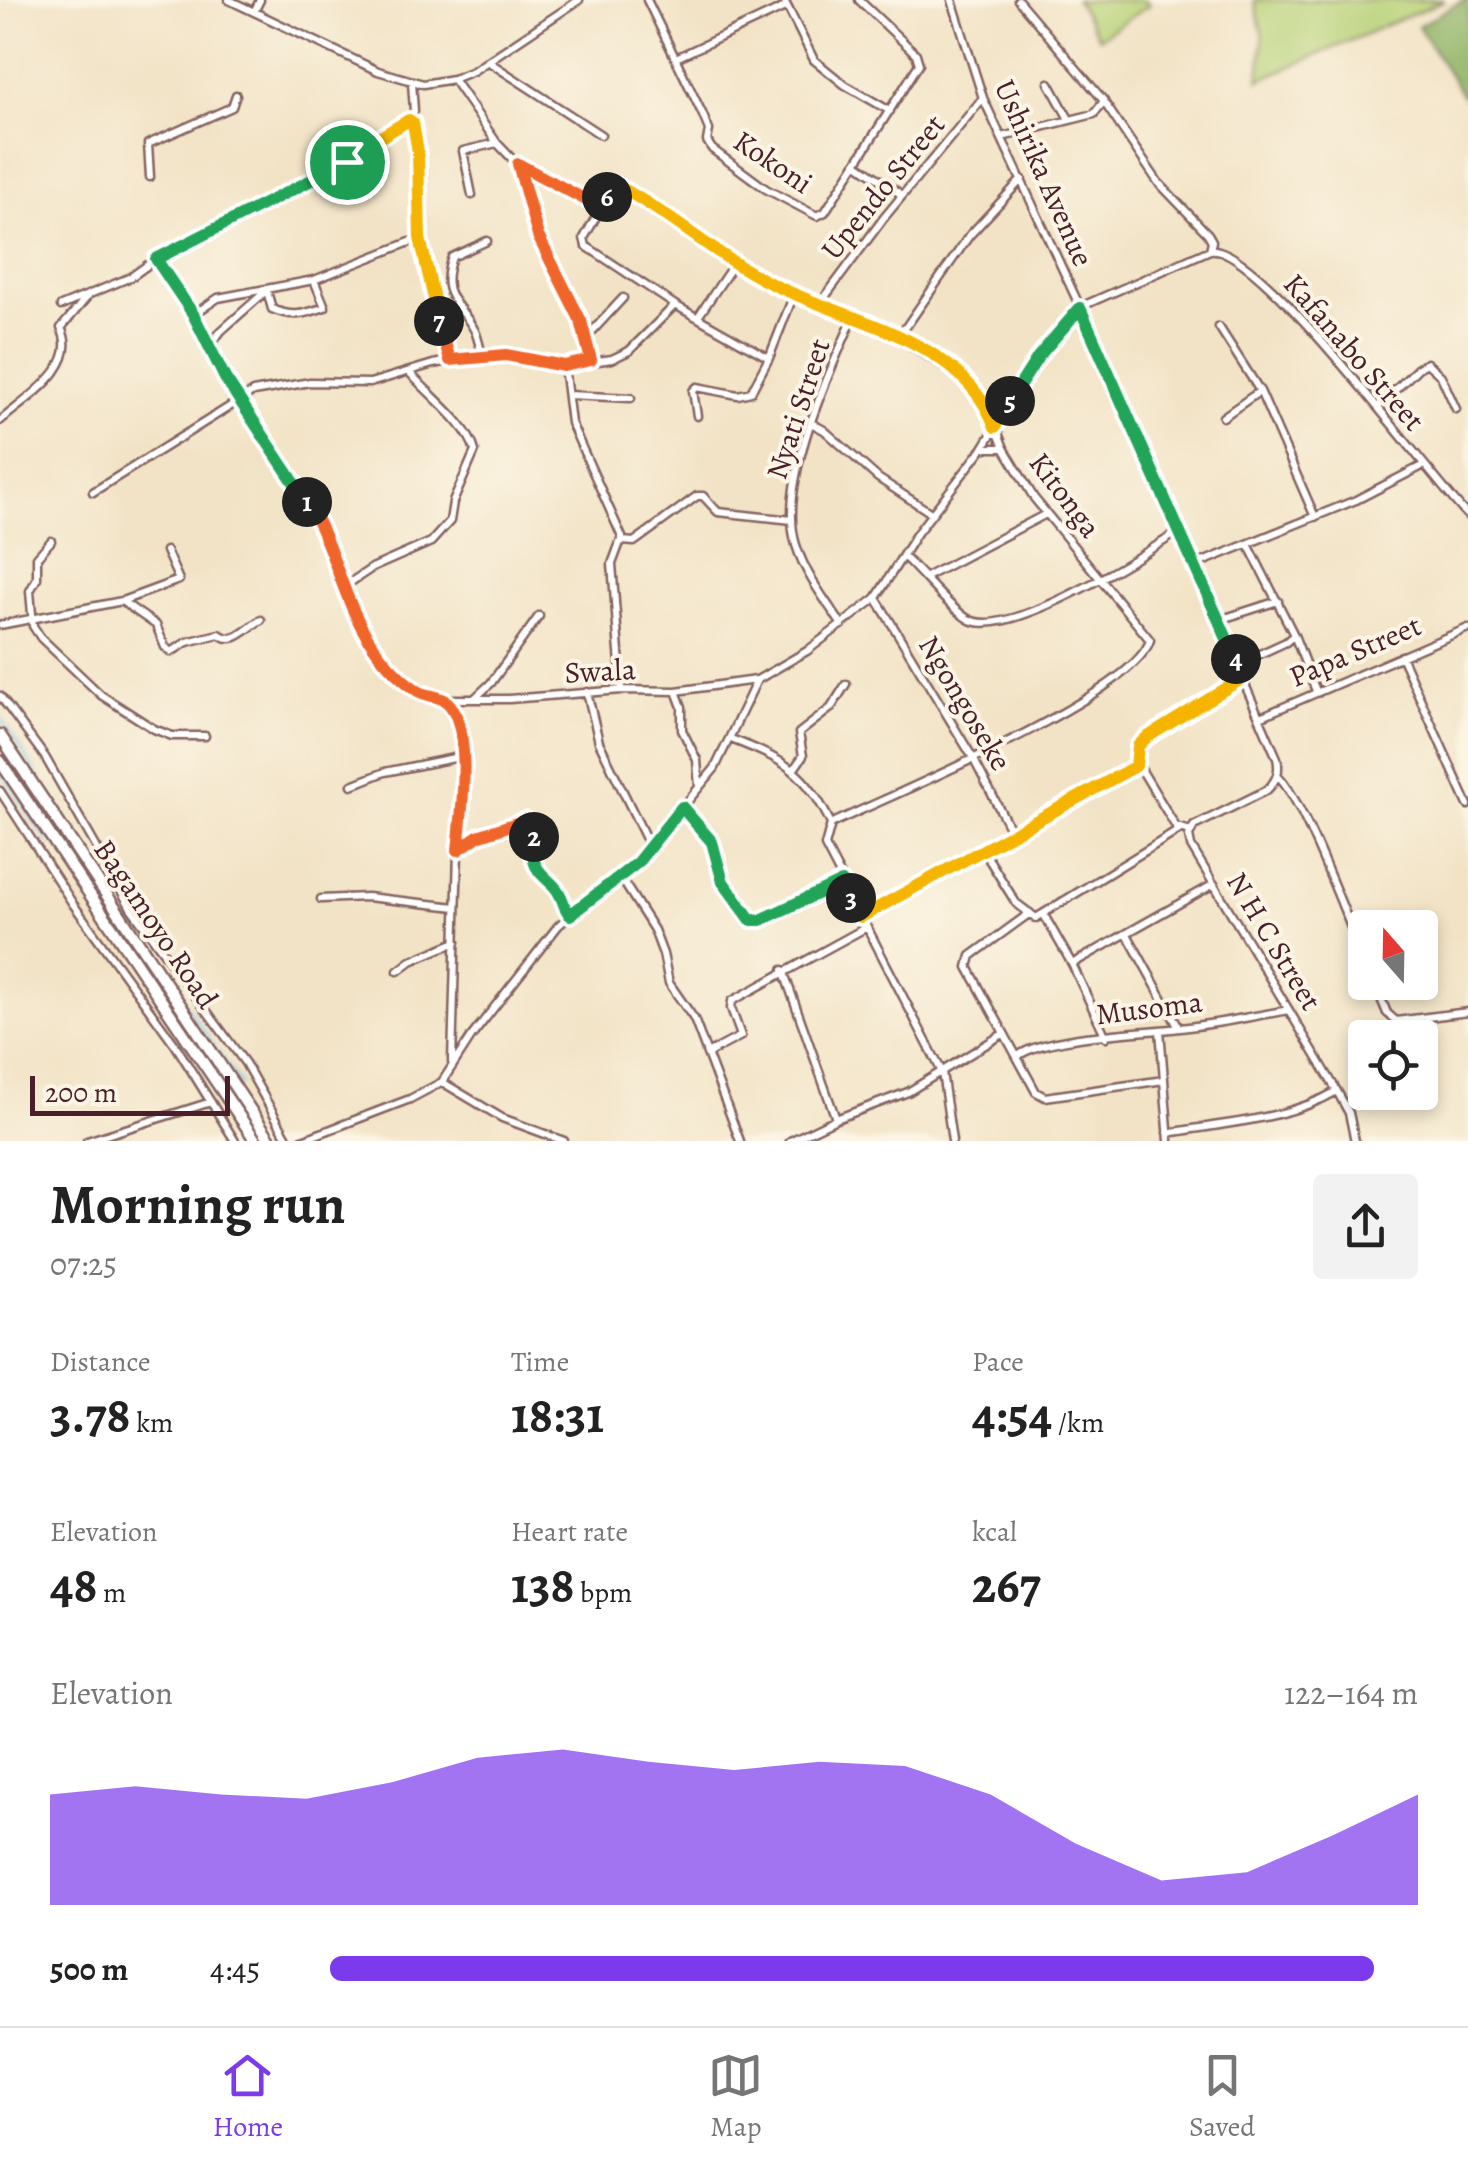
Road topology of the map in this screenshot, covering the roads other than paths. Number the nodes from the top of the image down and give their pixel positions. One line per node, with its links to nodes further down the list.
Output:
1 (230, 0): 9 (street)
2 (260, 0): 9 (street)
3 (578, 0): 11 (street)
4 (647, 0): 10 (street, Kokoni)
5 (859, 0): 18 (street, Kokoni)
6 (952, 0): 16 (street, Ushirika Avenue)
7 (1018, 0): 17 (street)
8 (785, 3): 10 (street); 18 (street)
9 (254, 12): 13 (street)
10 (676, 58): 25 (street, Kokoni)
11 (489, 62): 12 (street); 21 (street)
12 (453, 80): 13 (street); 23 (street)
13 (412, 82): 20 (street)
14 (1050, 83): 19 (street)
15 (236, 95): 26 (street)
16 (983, 98): 22 (street, Ushirika Avenue); 28 (street, Upendo Street)
17 (1104, 101): 19 (street); 33 (street)
18 (890, 111): 25 (street, Kokoni)
19 (1069, 118): 22 (street)
20 (409, 120): 31 (street); 34 (street)
21 (600, 135)
22 (1002, 137): 27 (street, Ushirika Avenue)
23 (497, 142): 24 (street); 29 (street)
24 (518, 164): 30 (street); 51 (street)
25 (856, 164): 28 (street)
26 (150, 177)
27 (1022, 179): 45 (street, Ushirika Avenue); 50 (street)
28 (902, 195): 43 (street, Upendo Street)
29 (472, 196)
30 (601, 208): 35 (street, Kitonga); 42 (street)
31 (420, 238): 36 (street); 55 (street)
32 (487, 241): 53 (street)
33 (1210, 250): 45 (street); 63 (street, Kafanabo Street)
34 (156, 259): 40 (street); 46 (street)
35 (736, 262): 39 (street, Kitonga); 48 (street)
36 (314, 280): 37 (street); 38 (street)
37 (276, 286): 38 (street); 46 (street)
38 (267, 291): 52 (street)
39 (794, 294): 43 (street, Kitonga); 54 (street)
40 (88, 296): 44 (street); 67 (street)
41 (623, 298): 51 (street)
42 (675, 305): 48 (street); 56 (street)
43 (820, 305): 47 (street, Kitonga)
44 (61, 306)
45 (1080, 308): 69 (street); 79 (street, Ushirika Avenue)
46 (193, 314): 52 (street)
47 (854, 316): 50 (street, Kitonga); 68 (street, Nyati Street)
48 (698, 317): 54 (street)
49 (1219, 327): 59 (street)
50 (899, 337): 69 (street, Kitonga)
51 (587, 338): 56 (street)
52 (210, 346): 61 (street)
53 (482, 355): 55 (street); 57 (street)
54 (769, 358): 65 (street)
55 (450, 360): 58 (street)
56 (591, 360): 57 (street)
57 (564, 366): 60 (street)
58 (410, 372): 61 (street); 89 (street)
59 (1260, 391): 66 (street); 77 (street)
60 (568, 396): 62 (street); 81 (street)
61 (238, 398): 73 (street); 89 (street)
62 (631, 398)
63 (1378, 407): 64 (street); 72 (street, Kafanabo Street)
64 (1456, 409)
65 (696, 416)
66 (1223, 416)
67 (0, 421)
68 (812, 424): 74 (street); 78 (street, Nyati Street)
69 (995, 427): 70 (street); 71 (street, Kitonga)
70 (982, 448): 71 (street); 74 (street)
71 (1004, 448): 75 (street, Kitonga)
72 (1422, 466): 76 (street, Kafanabo Street); 77 (street)
73 (93, 492)
74 (931, 514): 85 (street)
75 (1046, 514): 87 (street); 88 (street, Kitonga)
76 (1468, 516)
77 (1314, 517): 82 (street)
78 (792, 520): 81 (street); 98 (street, Nyati Street)
79 (1178, 532): 86 (street, Ushirika Avenue); 88 (street)
80 (51, 540): 94 (street)
81 (619, 544): 84 (street); 106 (street)
82 (1248, 544): 86 (street); 92 (street)
83 (166, 551): 91 (street)
84 (604, 551)
85 (903, 556): 87 (street); 90 (street)
86 (1195, 566): 96 (street, Ushirika Avenue)
87 (926, 577): 88 (street)
88 (1101, 578): 118 (street, Kitonga)
89 (342, 588): 112 (street)
90 (876, 598): 98 (street); 118 (street, Ngongoseke)
91 (122, 601): 94 (street); 95 (street)
92 (1278, 601): 96 (street); 100 (street)
93 (539, 616): 111 (street)
94 (32, 619): 97 (street); 115 (street)
95 (261, 620)
96 (1219, 620): 102 (street, Ushirika Avenue)
97 (0, 625)
98 (842, 625): 104 (street)
99 (1468, 628): 101 (street, Papa Street)
100 (1294, 635): 102 (street); 109 (street)
101 (1401, 656): 109 (street, Papa Street); 126 (street)
102 (1238, 664): 103 (street, Ushirika Avenue)
103 (1243, 678): 113 (street, Ushirika Avenue); 120 (street)
104 (757, 680): 107 (street, Swala); 116 (street)
105 (846, 684): 121 (street)
106 (622, 690): 107 (street, Swala); 108 (street, Swala)
107 (676, 691): 124 (street)
108 (587, 692): 111 (street, Swala); 132 (street)
109 (1316, 692): 113 (street, Papa Street)
110 (0, 696): 172 (street)
111 (474, 698): 112 (street, Swala)
112 (444, 699): 117 (street)
113 (1260, 718): 122 (street, Ushirika Avenue)
114 (0, 735): 171 (highway, Bagamoyo Road)
115 (205, 736)
116 (731, 739): 121 (street); 124 (street)
117 (464, 756): 123 (street); 133 (street)
118 (973, 758): 128 (street, Kitonga); 131 (street, Ngongoseke)
119 (0, 761): 168 (highway, Bagamoyo Road)
120 (1136, 766): 129 (street); 131 (street)
121 (794, 769): 128 (street)
122 (1278, 775): 130 (street); 144 (street, Ushirika Avenue)
123 (352, 785)
124 (699, 788): 127 (street)
125 (0, 792): 165 (street)
126 (1468, 805)
127 (682, 807): 132 (street); 136 (street)
128 (832, 824): 136 (street)
129 (1181, 828): 130 (street); 142 (street)
130 (1191, 831): 137 (street, N H C Street)
131 (1012, 833): 134 (street)
132 (649, 845): 135 (street)
133 (458, 850): 139 (street); 141 (street)
134 (983, 850): 140 (street); 143 (street)
135 (621, 878): 141 (street); 158 (street)
136 (842, 882): 143 (street)
137 (1214, 884): 146 (street); 152 (street, N H C Street)
138 (321, 899): 139 (street)
139 (456, 907): 147 (street)
140 (1030, 913): 142 (street); 156 (street)
141 (570, 915): 160 (street)
142 (1044, 915): 148 (street)
143 (861, 917): 145 (street)
144 (1348, 922)
145 (867, 927): 149 (street); 161 (street)
146 (1127, 934): 148 (street); 154 (street)
147 (456, 942): 150 (street); 160 (street)
148 (1072, 964): 157 (street)
149 (783, 970): 158 (street); 166 (street)
150 (398, 971)
151 (1381, 1000): 153 (street)
152 (1289, 1010): 154 (street, Musoma); 164 (street, N H C Street)
153 (1468, 1012)
154 (1178, 1028): 155 (street, Musoma)
155 (1160, 1030): 157 (street, Musoma); 162 (street)
156 (1003, 1034): 159 (street); 161 (street)
157 (1106, 1037): 159 (street, Musoma)
158 (707, 1054): 175 (street)
159 (1018, 1056): 162 (street)
160 (452, 1068): 163 (street)
161 (942, 1072): 166 (street); 177 (street)
162 (1164, 1080): 167 (street)
163 (442, 1082): 173 (street); 174 (street)
164 (1338, 1090): 167 (street); 178 (street, N H C Street)
165 (211, 1102): 169 (street); 170 (street)
166 (836, 1119): 176 (street)
167 (1169, 1137)
168 (254, 1138): 170 (street)
169 (86, 1141)
170 (236, 1141)
171 (270, 1141)
172 (289, 1141)
173 (300, 1141)
174 (564, 1141)
175 (740, 1141)
176 (790, 1141)
177 (952, 1141)
178 (1355, 1141)

